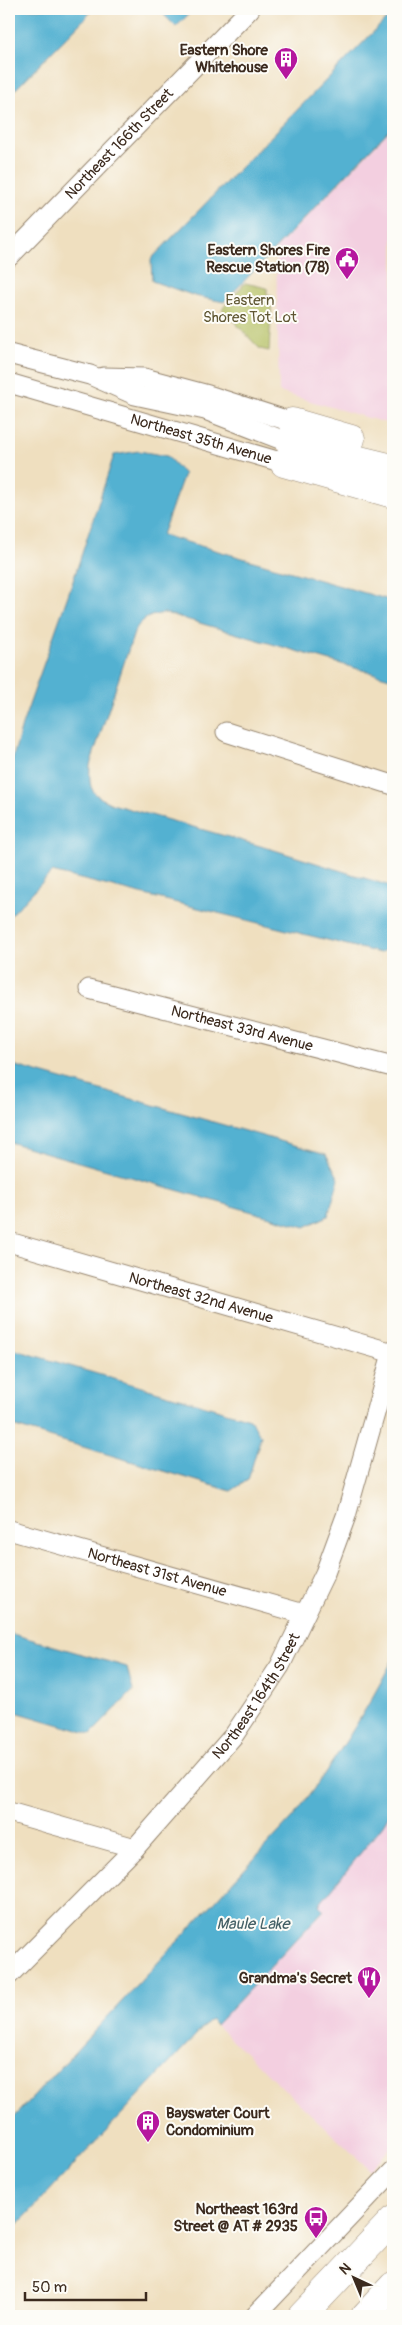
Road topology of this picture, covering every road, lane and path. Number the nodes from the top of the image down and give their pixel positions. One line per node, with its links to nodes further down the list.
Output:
1 (250, 9): 2 (street, Northeast 166th Street)
2 (9, 257)
3 (15, 356): 4 (street, Northeast 35th Avenue); 5 (street)
4 (92, 376): 6 (street, Northeast 35th Avenue); 6 (street, Northeast 35th Avenue)
5 (10, 390): 6 (street, Northeast 35th Avenue)
6 (288, 442): 7 (street, Northeast 35th Avenue); 8 (street, Northeast 35th Avenue); 9 (street, Northeast 35th Avenue)
7 (393, 451)
8 (393, 468)
9 (393, 494)
10 (226, 732): 11 (street)
11 (393, 785)
12 (89, 989): 13 (street, Northeast 33rd Avenue)
13 (393, 1067)
14 (9, 1242): 15 (street, Northeast 32nd Avenue)
15 (393, 1351): 17 (street, Northeast 164th Street)
16 (9, 1530): 17 (street, Northeast 31st Avenue)
17 (304, 1614): 19 (street, Northeast 164th Street)
18 (9, 1812): 19 (street)
19 (134, 1848): 20 (street, Northeast 164th Street)
20 (9, 1975)
21 (393, 2171): 24 (street)
22 (393, 2220): 25 (street)
23 (393, 2286): 26 (street)
24 (255, 2316)
25 (302, 2316)
26 (365, 2316)

